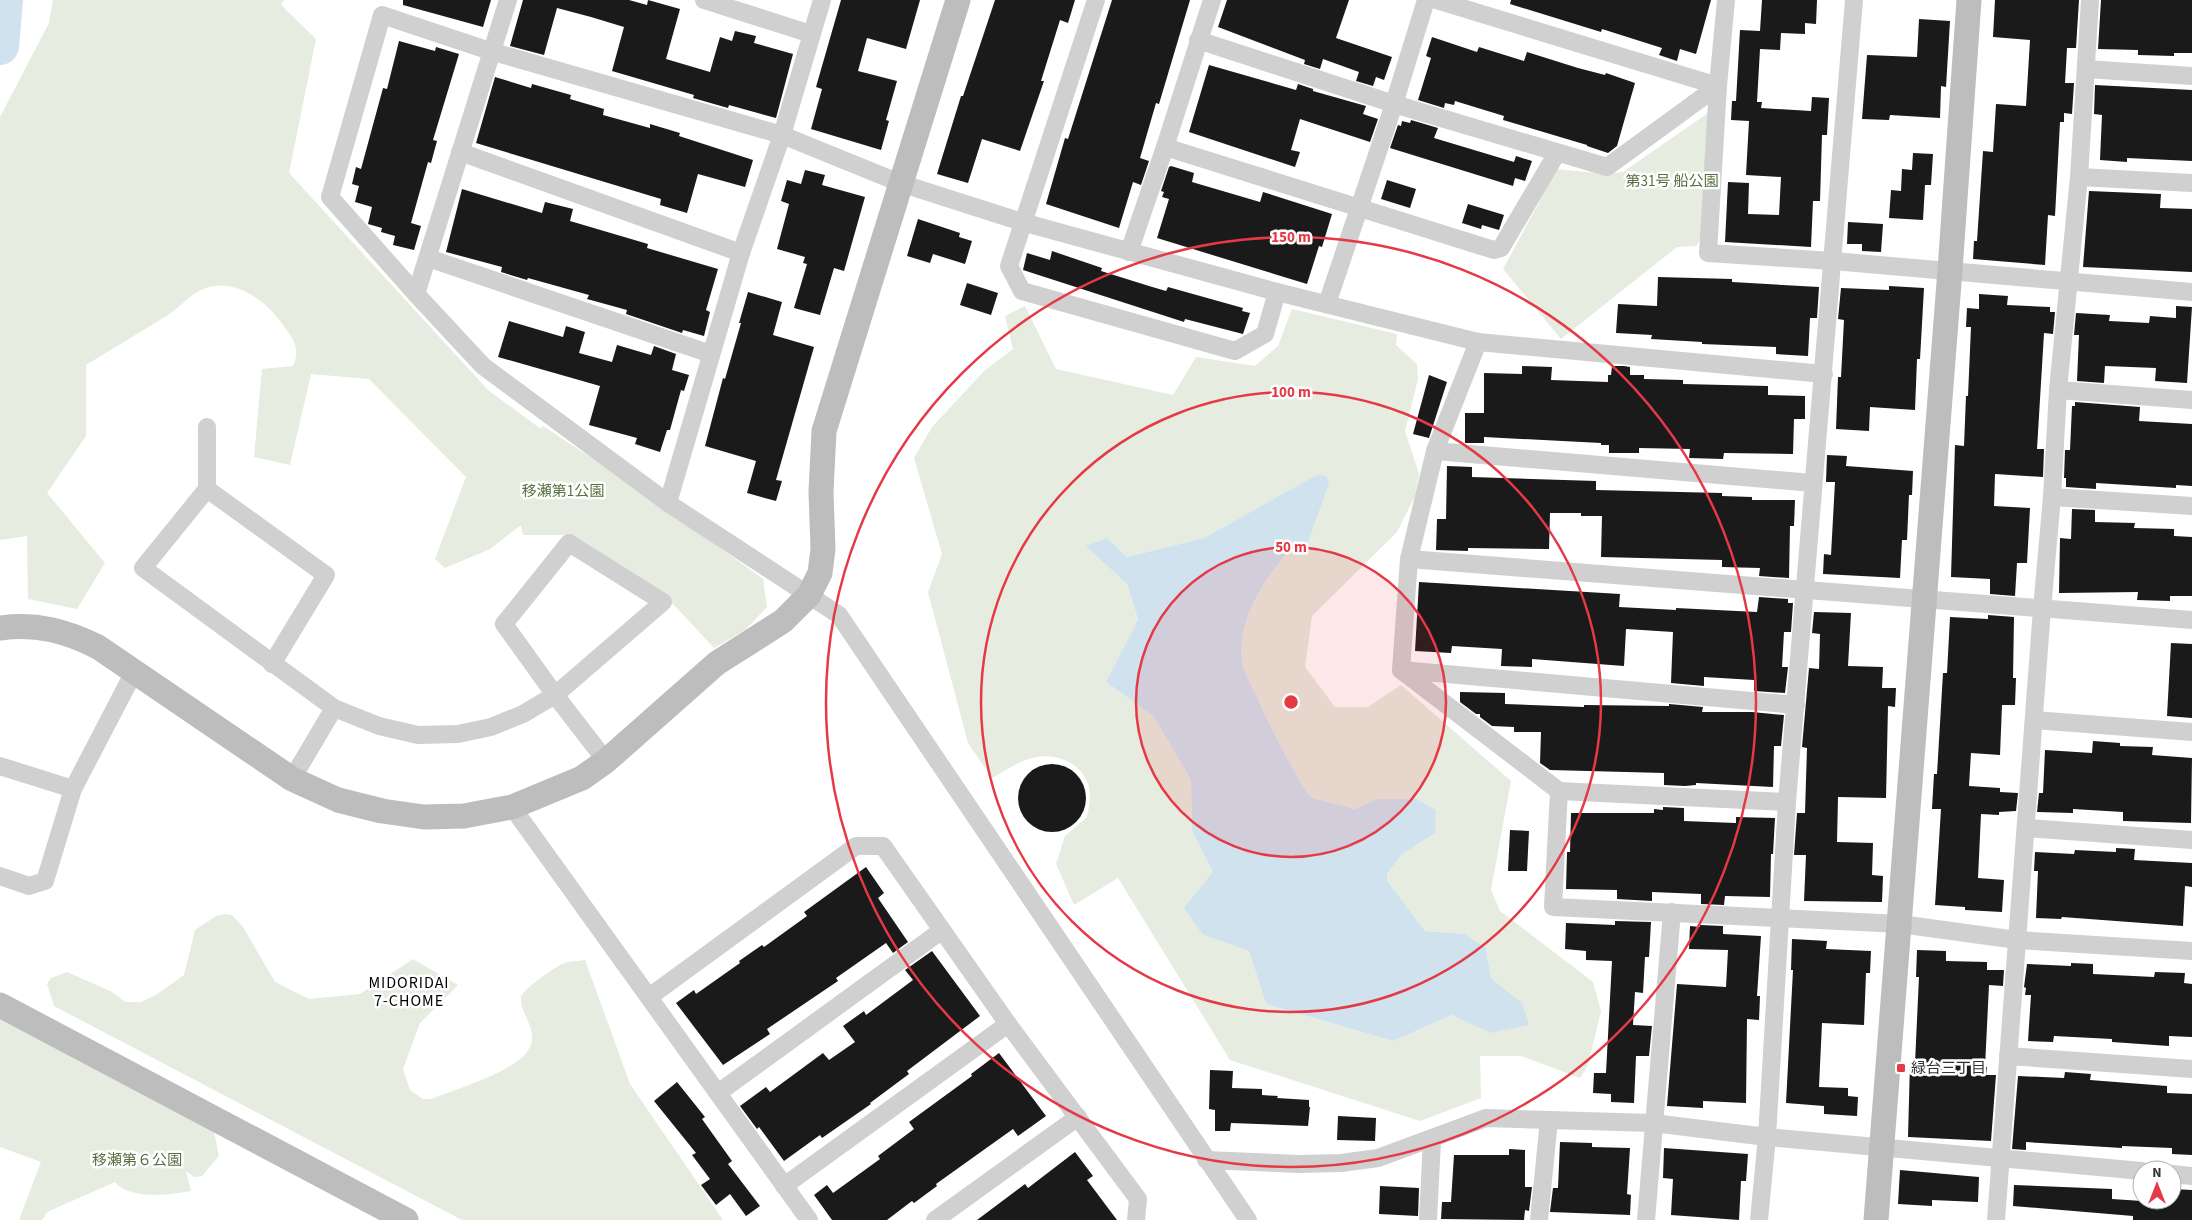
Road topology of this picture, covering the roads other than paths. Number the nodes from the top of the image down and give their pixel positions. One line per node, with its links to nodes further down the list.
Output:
1 (508, 0): 16 (street)
2 (704, 0): 14 (street)
3 (822, 0): 14 (street)
4 (958, 0): 26 (street)
5 (1096, 0): 29 (street)
6 (1212, 0): 15 (street)
7 (1426, 0): 20 (street)
8 (1436, 0): 19 (street)
9 (1726, 0): 19 (street)
10 (1854, 0): 33 (street)
11 (1969, 0): 34 (street)
12 (2090, 0): 17 (street)
13 (385, 8): 16 (street); 38 (street)
14 (811, 34): 21 (street)
15 (1198, 40): 20 (street); 22 (street)
16 (490, 51): 21 (street); 23 (street)
17 (2086, 69): 18 (street); 25 (street)
18 (2192, 76)
19 (1718, 86): 24 (street); 33 (street)
20 (1394, 104): 24 (street); 28 (street)
21 (782, 136): 26 (street); 31 (street)
22 (1165, 147): 28 (street); 30 (street)
23 (460, 152): 31 (street); 32 (street)
24 (1557, 153): 28 (street)
25 (2079, 177): 27 (street); 35 (street)
26 (900, 183): 29 (street); 54 (street)
27 (2192, 183)
28 (1358, 208): 39 (street)
29 (1022, 222): 30 (street); 36 (street)
30 (1129, 252): 36 (street)
31 (741, 253): 41 (street)
32 (428, 258): 38 (street); 41 (street)
33 (1833, 261): 34 (street); 42 (street)
34 (1950, 270): 35 (street); 55 (street)
35 (2067, 283): 37 (street); 43 (street)
36 (1277, 292): 39 (street)
37 (2192, 292)
38 (416, 294): 50 (street)
39 (1327, 304): 40 (street)
40 (1478, 342): 42 (street); 46 (street)
41 (711, 354): 50 (street)
42 (1824, 374): 47 (street)
43 (2058, 390): 44 (street); 49 (street)
44 (2192, 400)
45 (207, 427): 48 (street)
46 (1435, 451): 47 (street); 52 (street)
47 (1813, 483): 53 (street)
48 (207, 489): 59 (street); 59 (street)
49 (2052, 497): 51 (street); 56 (street)
50 (668, 503): 54 (street)
51 (2192, 506)
52 (1409, 559): 53 (street); 61 (street)
53 (1805, 589): 55 (street); 63 (street)
54 (809, 595): 67 (street); 96 (street)
55 (1924, 600): 56 (street); 79 (street)
56 (2042, 609): 57 (street); 65 (street)
57 (2192, 620)
58 (0, 628): 60 (street)
59 (272, 664): 64 (street)
60 (135, 670): 69 (street); 70 (street)
61 (1401, 670): 63 (street); 71 (street)
62 (554, 695): 62 (street); 64 (street); 67 (street)
63 (1796, 705): 72 (street)
64 (334, 708): 69 (street)
65 (2034, 720): 66 (street); 74 (street)
66 (2192, 732)
67 (606, 760): 73 (street)
68 (0, 766): 70 (street)
69 (292, 779): 73 (street)
70 (73, 789): 76 (street)
71 (1559, 791): 72 (street); 77 (street)
72 (1787, 802): 78 (street)
73 (512, 807): 83 (street)
74 (2026, 828): 75 (street); 81 (street)
75 (2192, 840)
76 (0, 876)
77 (1672, 912): 78 (street); 91 (street)
78 (1781, 918): 79 (street); 92 (street)
79 (1900, 924): 81 (street); 94 (street)
80 (941, 931): 83 (street); 85 (street); 88 (street)
81 (2017, 940): 82 (street); 86 (street)
82 (2192, 951)
83 (649, 997): 88 (street)
84 (0, 1005): 99 (street)
85 (1008, 1024): 89 (street); 98 (street)
86 (2008, 1056): 87 (street); 95 (street)
87 (2192, 1069)
88 (718, 1093): 98 (street)
89 (1078, 1117): 101 (street); 102 (street)
90 (1548, 1120): 91 (street); 93 (street); 105 (street)
91 (1653, 1123): 92 (street); 106 (street)
92 (1767, 1137): 94 (street); 107 (street)
93 (1432, 1140): 96 (street); 104 (street)
94 (1882, 1148): 95 (street); 108 (street)
95 (2000, 1158): 97 (street); 109 (street)
96 (1206, 1160): 103 (street)
97 (2132, 1171)
98 (784, 1186): 100 (street)
99 (406, 1220)
100 (808, 1220)
101 (935, 1220)
102 (1136, 1220)
103 (1248, 1220)
104 (1428, 1220)
105 (1539, 1220)
106 (1646, 1220)
107 (1759, 1220)
108 (1876, 1220)
109 (1996, 1220)

